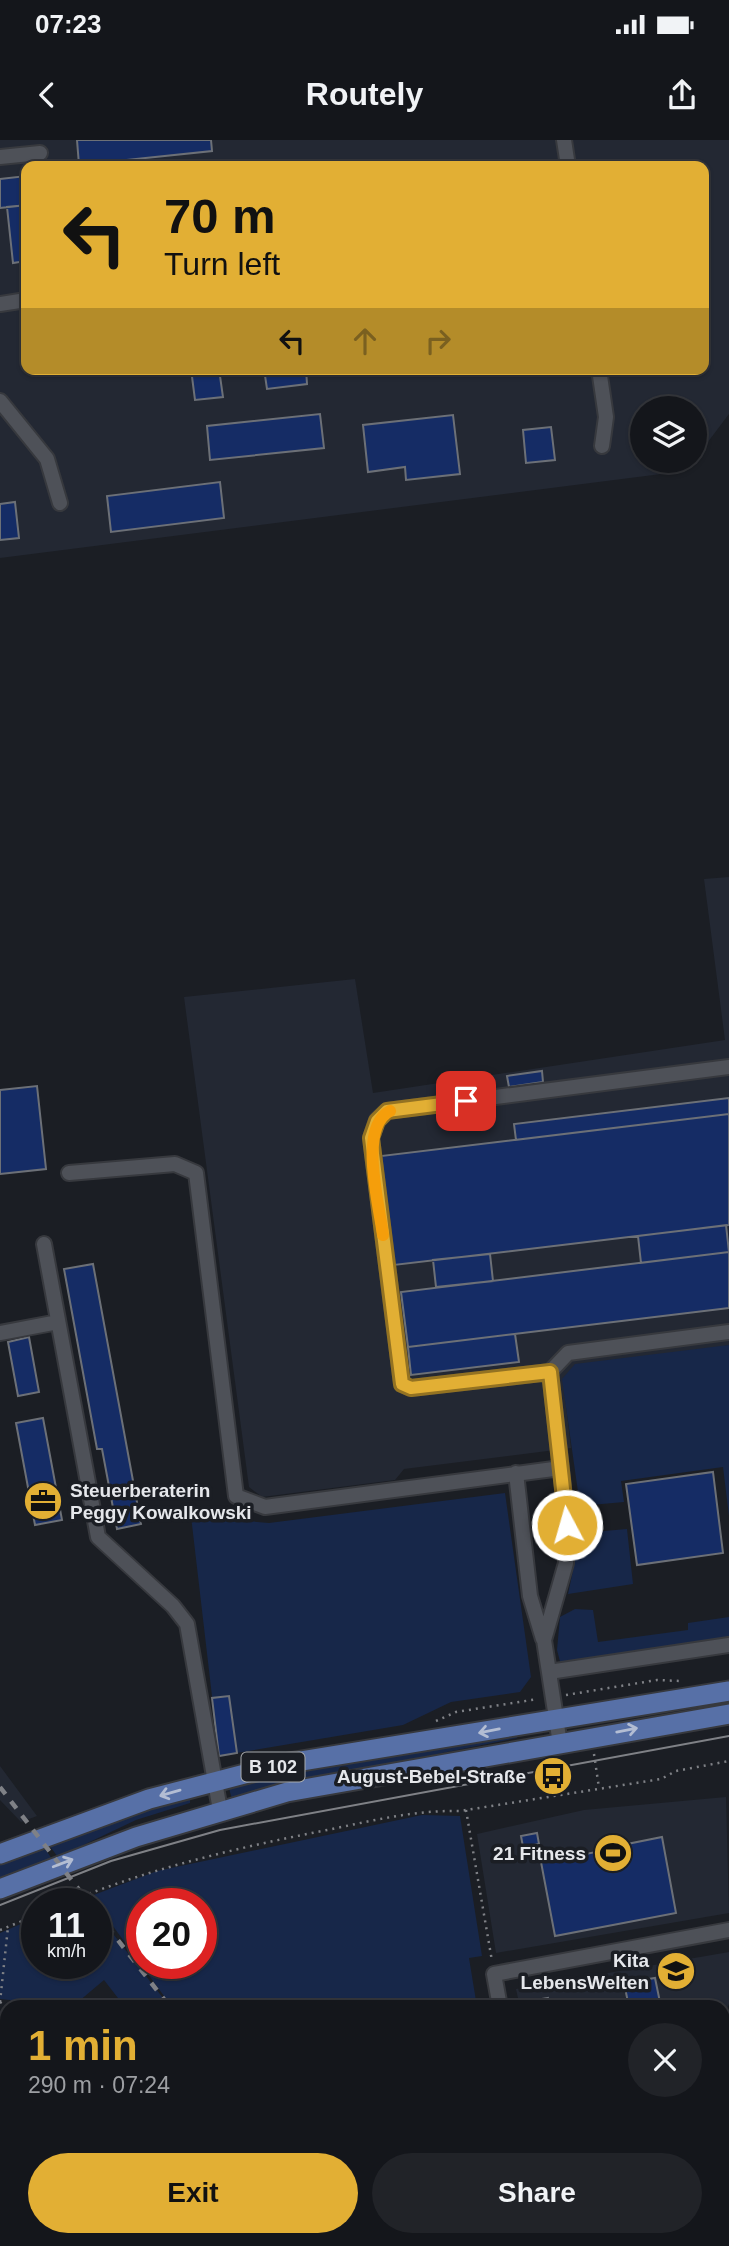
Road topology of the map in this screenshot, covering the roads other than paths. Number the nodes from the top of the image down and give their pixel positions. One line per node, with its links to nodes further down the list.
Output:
1 (564, 140): 4 (street)
2 (40, 153): 3 (street)
3 (0, 157)
4 (567, 161)
5 (21, 301): 6 (street)
6 (0, 304)
7 (599, 375): 9 (street)
8 (0, 401): 10 (street)
9 (602, 446)
10 (60, 503)
11 (729, 1067): 17 (street)
12 (69, 1173): 19 (street)
13 (44, 1244): 14 (street)
14 (58, 1322): 16 (street); 27 (street)
15 (729, 1332): 17 (street)
16 (0, 1333)
17 (550, 1372): 18 (street)
18 (561, 1468): 19 (street); 20 (street)
19 (516, 1473): 20 (street)
20 (544, 1640): 22 (street)
21 (729, 1645): 22 (street)
22 (549, 1672): 25 (street)
23 (729, 1691): 25 (main road, B 102)
24 (729, 1714): 26 (main road, B 102, one-way to 24)
25 (556, 1718): 26 (street); 27 (main road, B 102, one-way to 27)
26 (560, 1744): 28 (main road, B 102)
27 (214, 1780): 28 (street); 29 (main road, B 102, one-way to 29)
28 (220, 1810): 30 (main road, B 102, one-way to 28)
29 (0, 1854)
30 (0, 1889)
31 (729, 1930): 32 (street)
32 (499, 2000)

